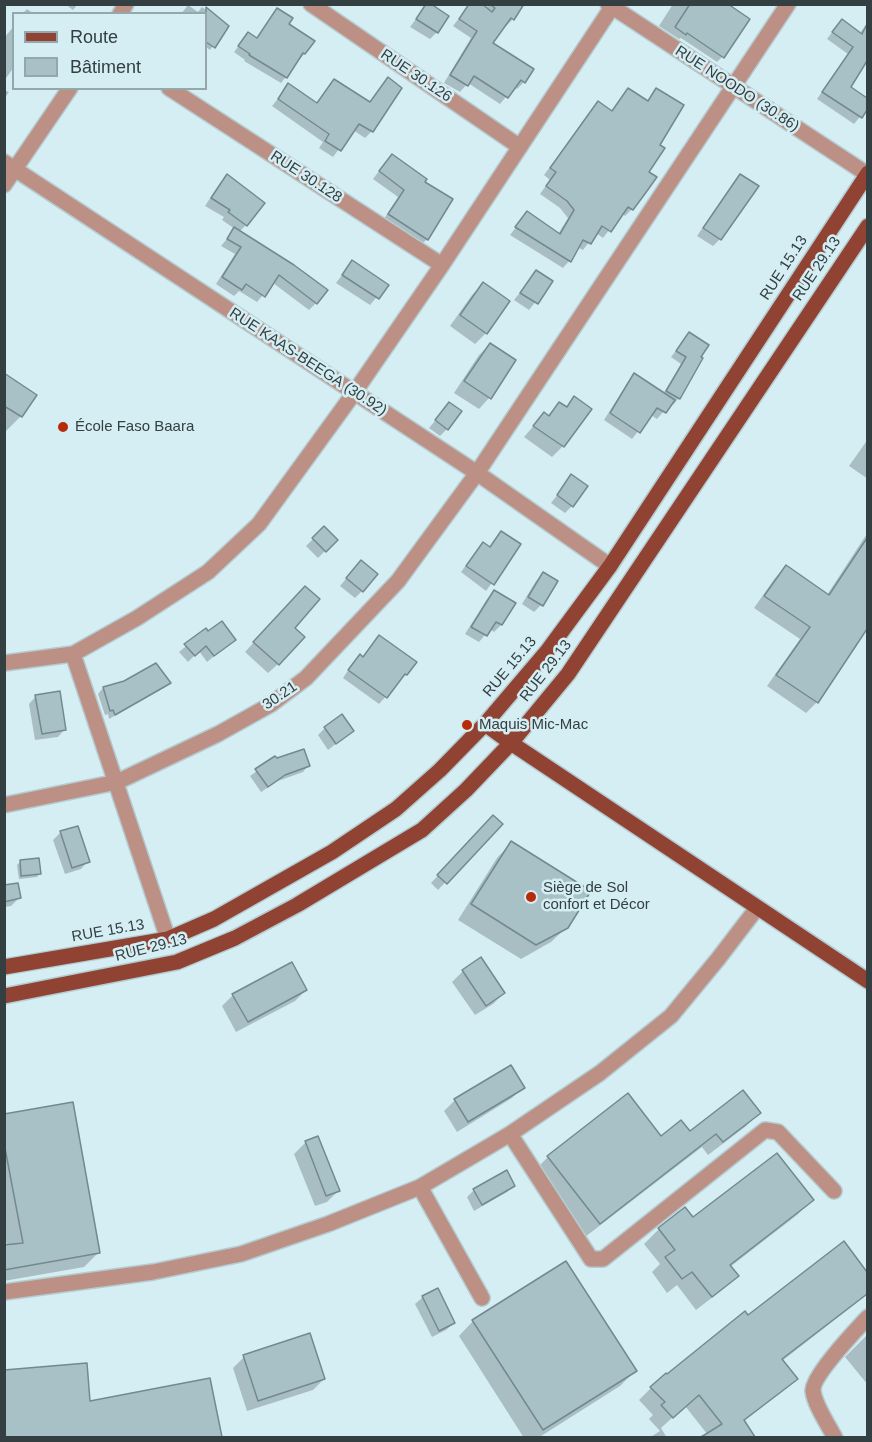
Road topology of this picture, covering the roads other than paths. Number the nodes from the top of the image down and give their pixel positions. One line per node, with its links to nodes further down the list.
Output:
1 (311, 4): 7 (street, RUE 30.126)
2 (788, 4): 4 (street, 30.21)
3 (612, 5): 4 (street, RUE NOODO (30.86)); 7 (street)
4 (734, 86): 9 (street, RUE NOODO (30.86)); 14 (street, 30.21)
5 (68, 90): 8 (street)
6 (172, 90): 12 (street, RUE 30.128)
7 (520, 147): 12 (street)
8 (10, 165): 10 (street); 13 (street, RUE KAAS-BEEGA (30.92))
9 (867, 173): 15 (main road, RUE 15.13)
10 (4, 185)
11 (867, 226): 19 (main road, RUE 29.13)
12 (442, 265): 13 (street)
13 (354, 393): 14 (street, RUE KAAS-BEEGA (30.92)); 16 (street)
14 (477, 473): 15 (street, RUE KAAS-BEEGA (30.92)); 20 (street, 30.21 / 30.21)
15 (610, 566): 18 (main road, RUE 15.13)
16 (73, 654): 17 (street); 20 (street)
17 (4, 663)
18 (485, 724): 19 (main road); 23 (main road, RUE 15.13)
19 (511, 743): 22 (main road); 26 (main road, RUE 29.13)
20 (117, 782): 21 (street, 30.21 / 30.21); 23 (street)
21 (4, 804)
22 (756, 908): 25 (main road); 27 (street)
23 (168, 939): 24 (main road, RUE 15.13)
24 (4, 967)
25 (867, 981)
26 (4, 996)
27 (510, 1134): 28 (street); 29 (street)
28 (420, 1187): 30 (street); 31 (street)
29 (834, 1191)
30 (4, 1292)
31 (482, 1298)
32 (867, 1317): 33 (street)
33 (835, 1437)

